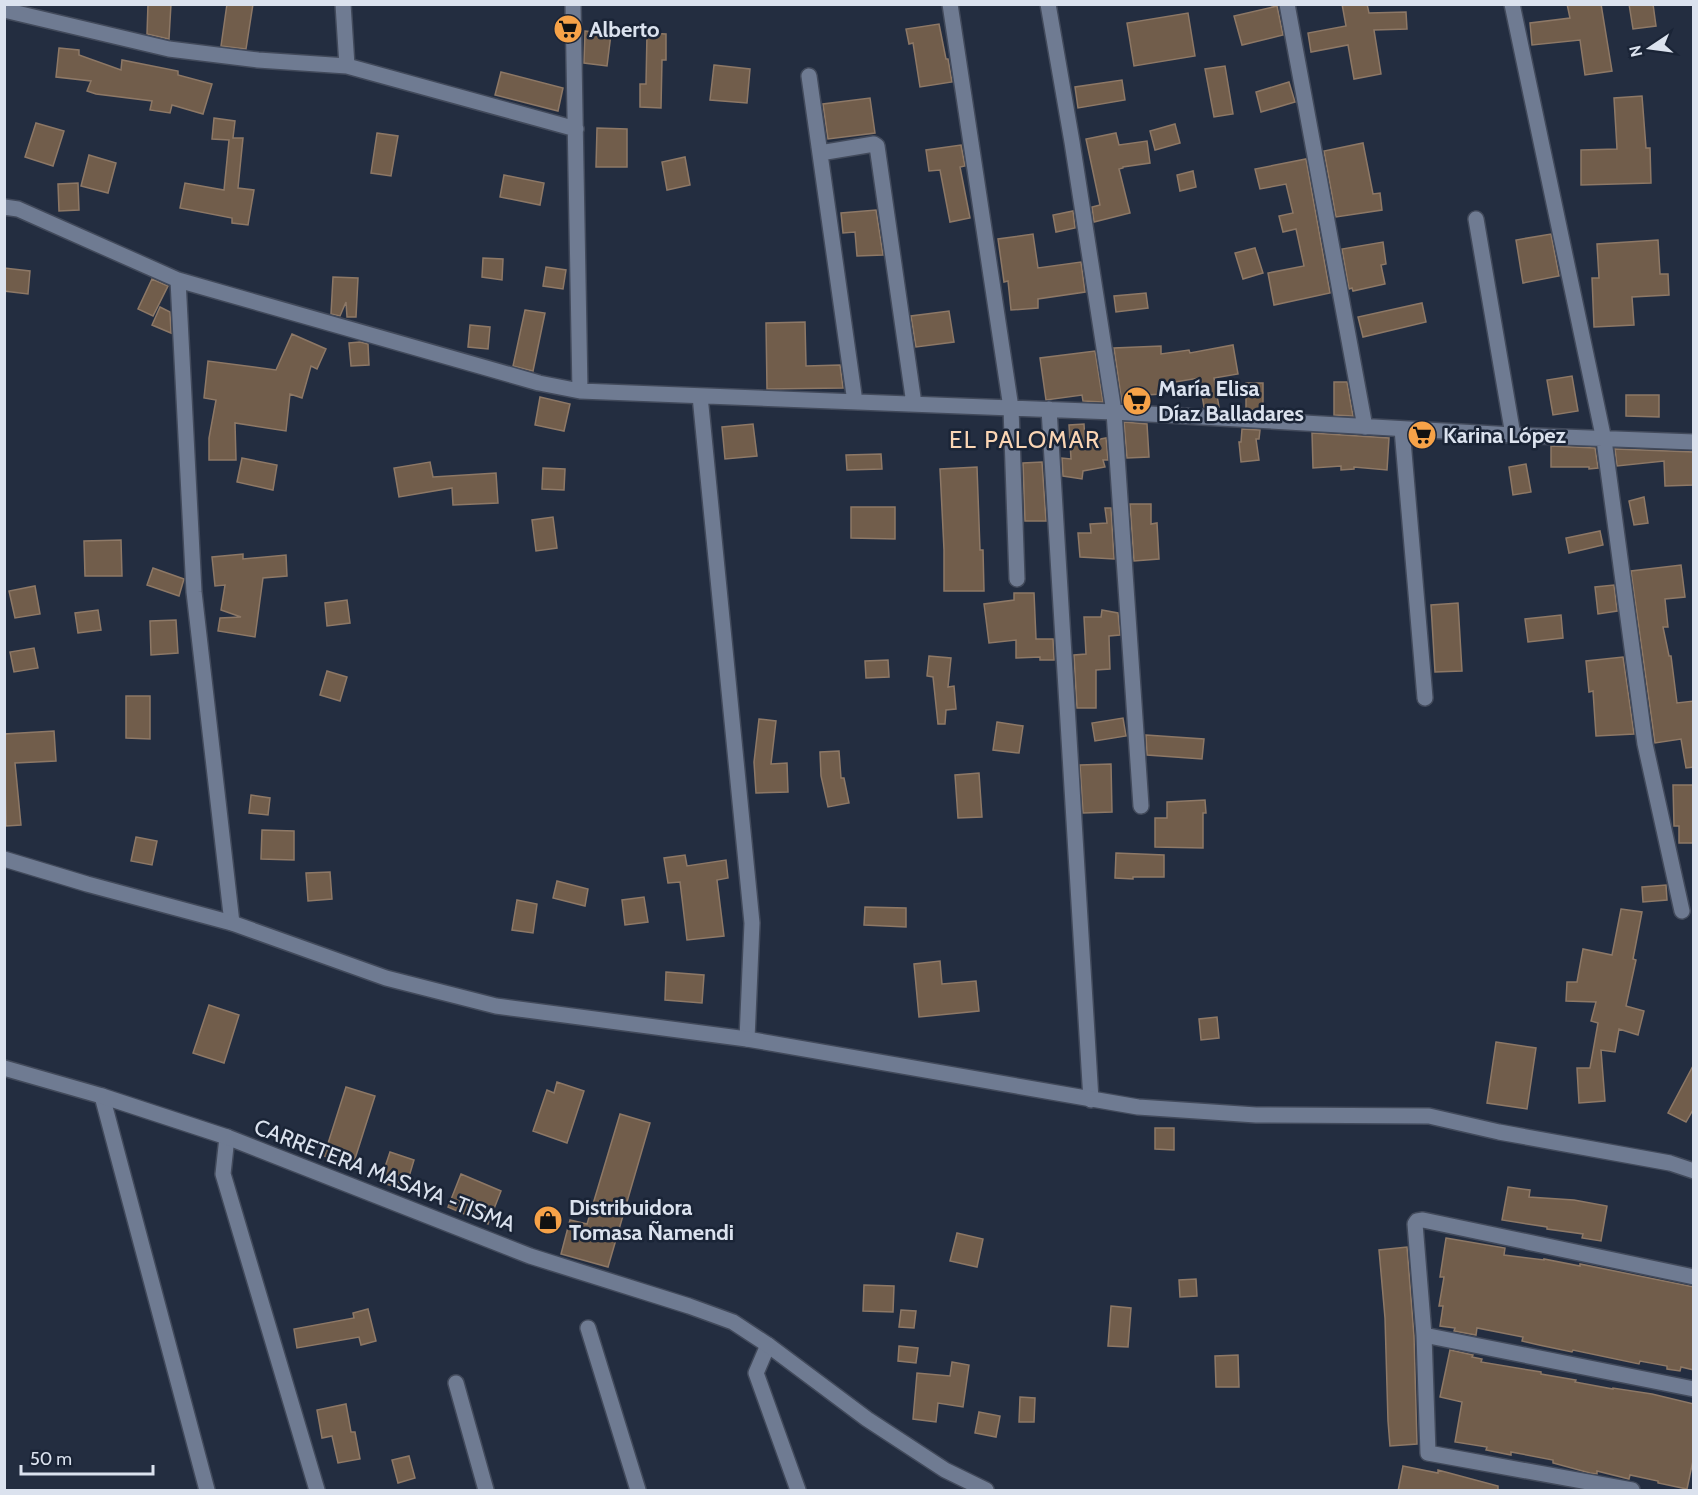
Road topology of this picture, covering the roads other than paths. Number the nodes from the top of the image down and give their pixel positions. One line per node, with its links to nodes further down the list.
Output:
1 (344, 4): 8 (street)
2 (573, 4): 10 (street)
3 (950, 4): 19 (street)
4 (1048, 4): 21 (street)
5 (1287, 4): 22 (street)
6 (1512, 4): 25 (street)
7 (4, 10): 8 (street)
8 (347, 66): 10 (street)
9 (809, 76): 11 (street)
10 (576, 129): 15 (street)
11 (820, 153): 17 (street); 18 (street)
12 (4, 207): 14 (street)
13 (1476, 219): 24 (street)
14 (178, 280): 15 (street); 32 (street)
15 (579, 391): 16 (street)
16 (700, 396): 17 (street); 33 (street)
17 (855, 402): 18 (street)
18 (914, 404): 19 (street)
19 (1011, 408): 20 (street); 27 (street)
20 (1049, 409): 21 (street); 36 (street)
21 (1114, 412): 22 (street); 29 (street)
22 (1365, 427): 23 (street)
23 (1402, 429): 24 (street); 28 (street)
24 (1513, 435): 25 (street)
25 (1604, 440): 26 (street); 31 (street)
26 (1694, 442)
27 (1017, 579)
28 (1425, 698)
29 (1141, 806)
30 (4, 859): 32 (street)
31 (1682, 911)
32 (232, 923): 33 (street)
33 (747, 1039): 36 (street)
34 (4, 1068): 35 (street, CARRETERA MASAYA -TISMA)
35 (102, 1095): 37 (street, CARRETERA MASAYA -TISMA); 46 (street)
36 (1091, 1100): 38 (street)
37 (227, 1137): 42 (street, CARRETERA MASAYA -TISMA); 47 (street)
38 (1694, 1171)
39 (1694, 1277): 41 (street)
40 (588, 1328): 49 (street)
41 (1424, 1335): 44 (street); 45 (street)
42 (768, 1345): 50 (street); 51 (street, CARRETERA MASAYA -TISMA)
43 (456, 1383): 48 (street)
44 (1694, 1389)
45 (1598, 1487): 52 (street)
46 (207, 1491)
47 (317, 1491)
48 (486, 1491)
49 (638, 1491)
50 (798, 1491)
51 (986, 1491)
52 (1632, 1491)

